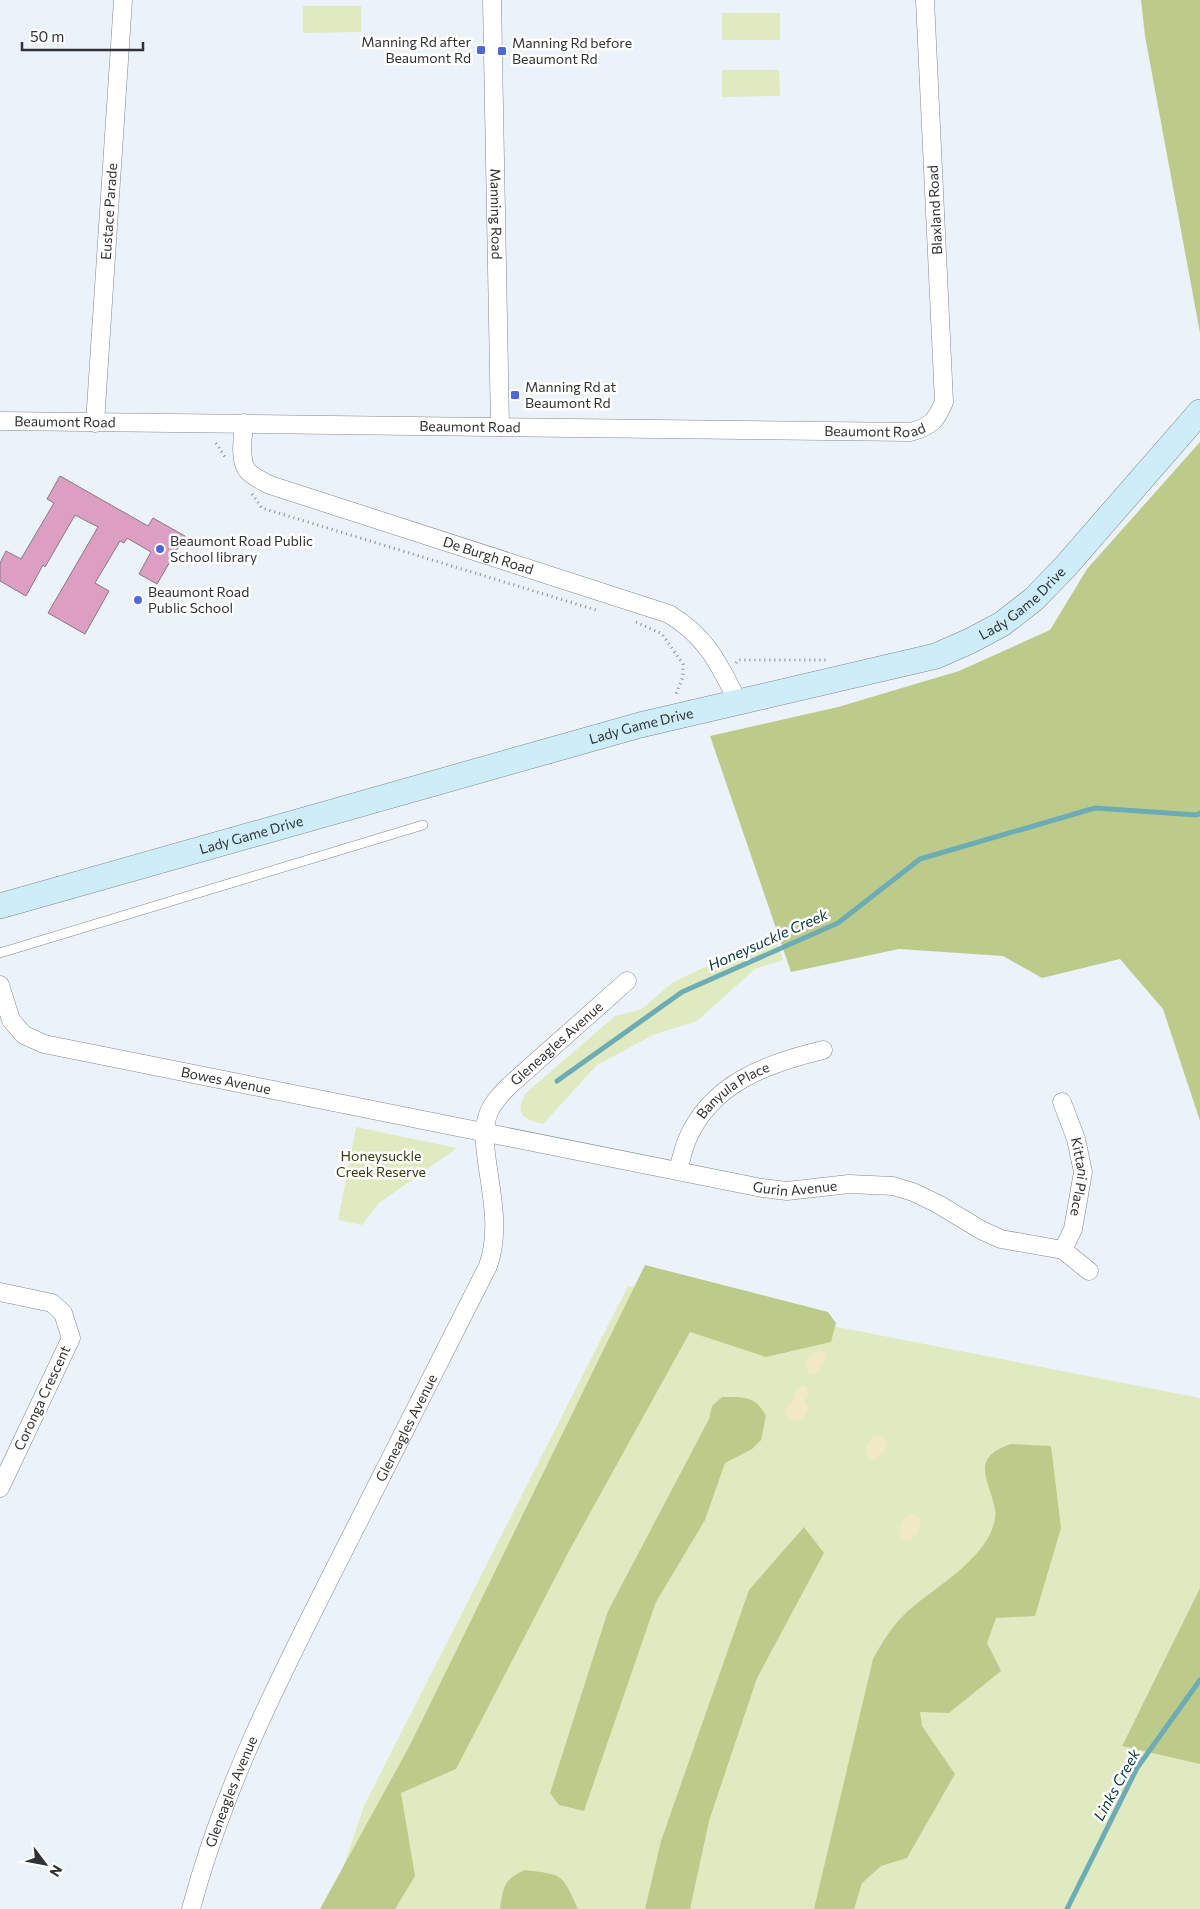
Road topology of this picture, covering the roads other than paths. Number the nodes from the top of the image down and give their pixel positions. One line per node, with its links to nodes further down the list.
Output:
1 (123, 0): 7 (street, Eustace Parade)
2 (492, 0): 9 (street, Manning Road)
3 (925, 0): 5 (street, Blaxland Road)
4 (1200, 412): 10 (main road, Lady Game Drive)
5 (937, 418): 9 (street, Beaumont Road)
6 (0, 421): 7 (street, Beaumont Road)
7 (95, 423): 8 (street, Beaumont Road)
8 (244, 423): 9 (street, Beaumont Road); 10 (street, De Burgh Road)
9 (500, 427)
10 (738, 702): 12 (main road, Lady Game Drive)
11 (423, 825): 13 (lane)
12 (0, 906)
13 (0, 953)
14 (627, 981): 18 (street, Gleneagles Avenue)
15 (0, 985): 18 (street, Bowes Avenue)
16 (823, 1050): 19 (street, Banyula Place)
17 (1062, 1102): 20 (street, Kittani Place)
18 (484, 1133): 19 (street, Gurin Avenue); 24 (street, Gleneagles Avenue)
19 (678, 1170): 20 (street, Gurin Avenue)
20 (1063, 1250): 21 (street, Gurin Avenue)
21 (1088, 1271)
22 (0, 1292): 23 (street, Coronga Crescent)
23 (0, 1488)
24 (191, 1909)

